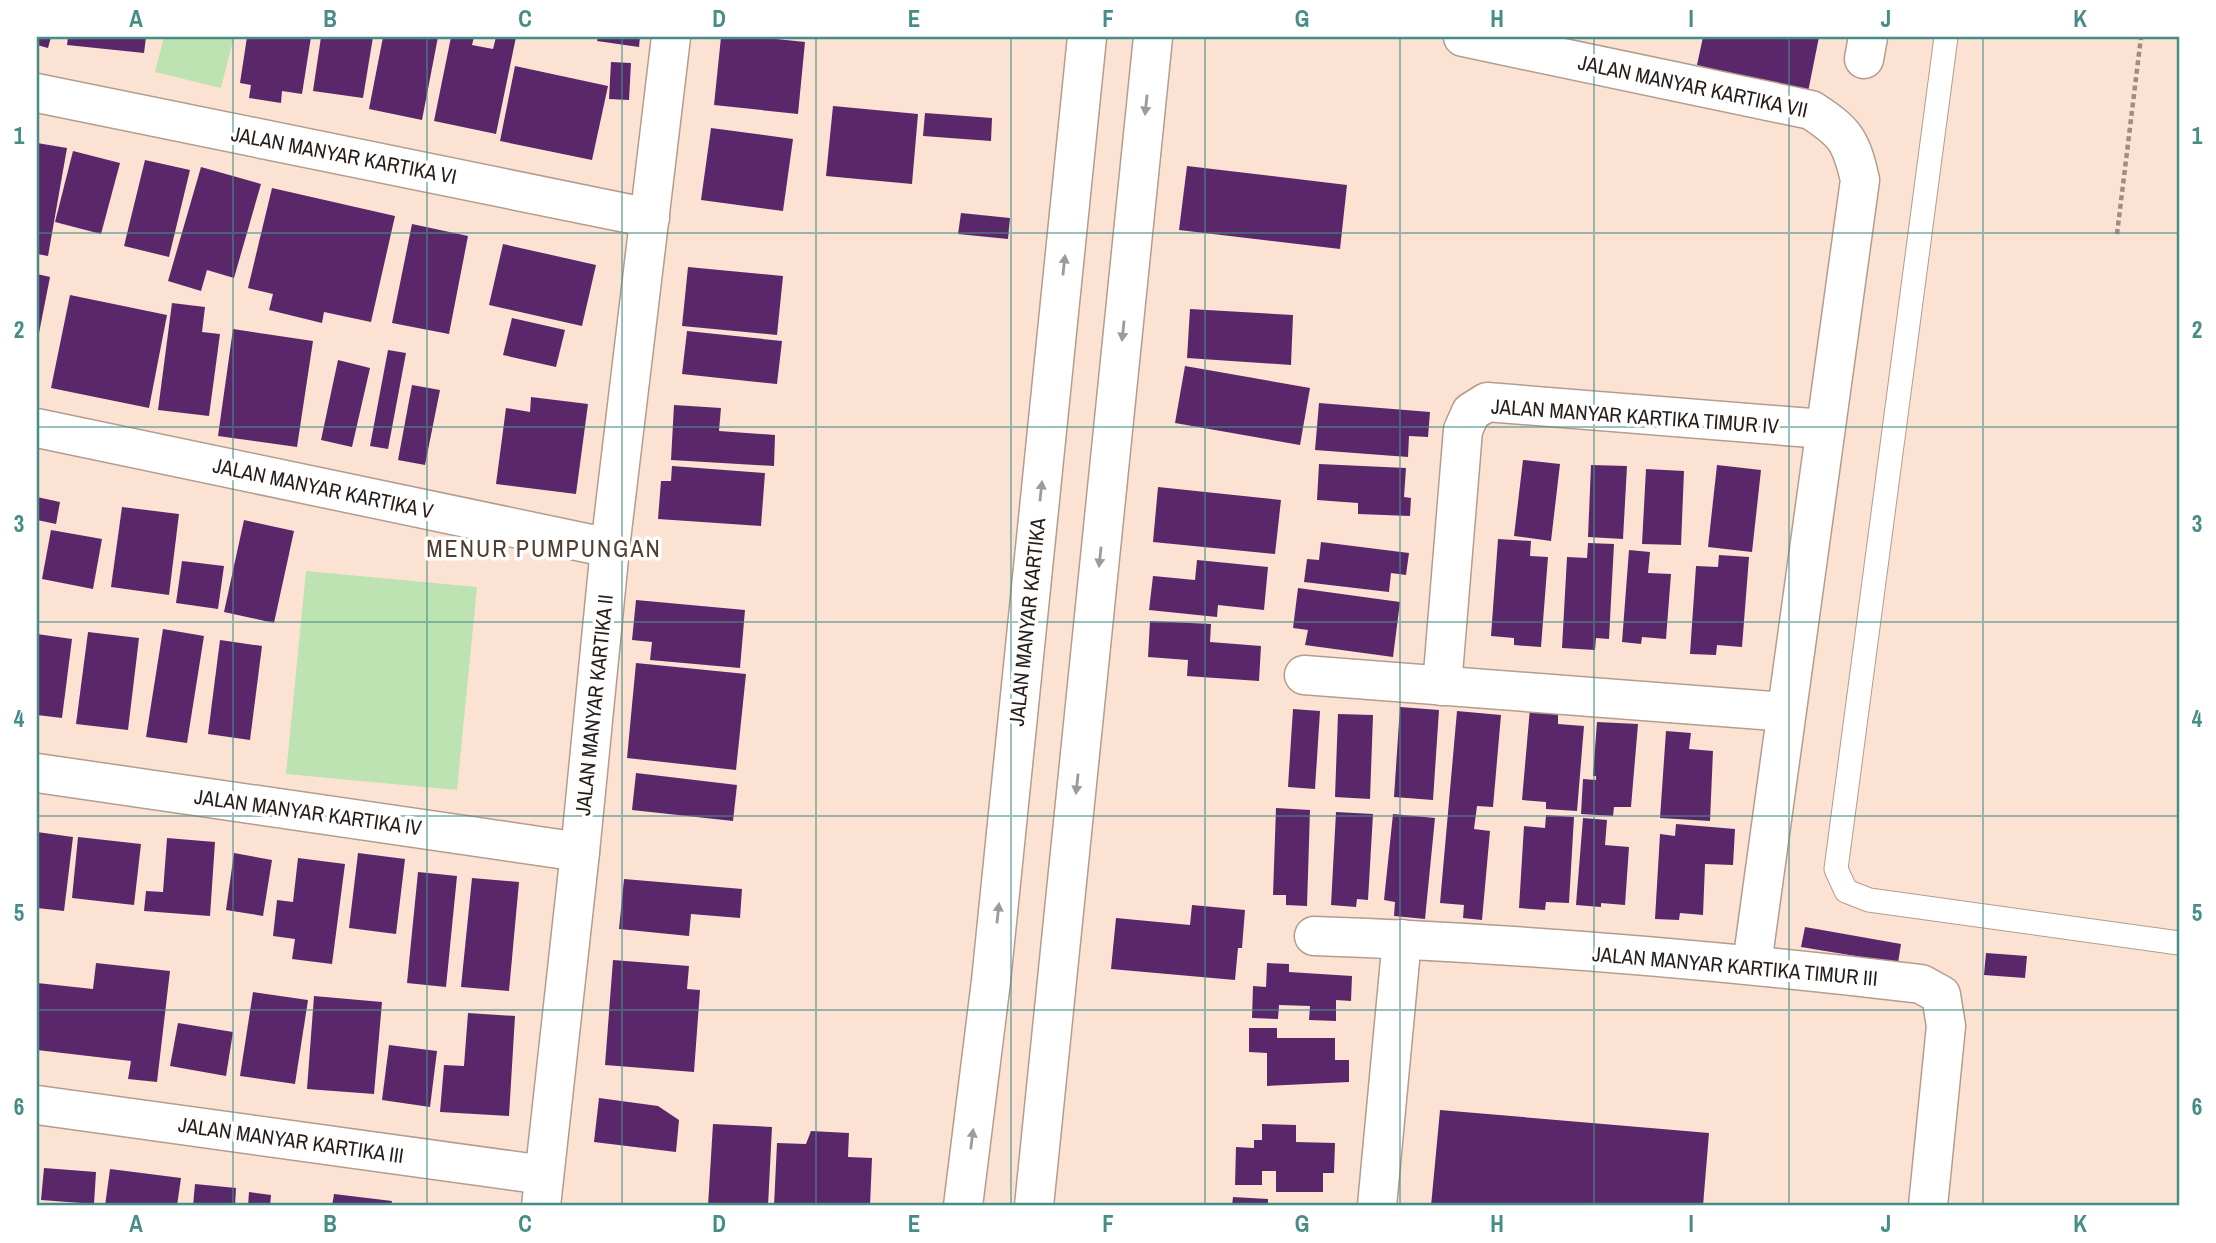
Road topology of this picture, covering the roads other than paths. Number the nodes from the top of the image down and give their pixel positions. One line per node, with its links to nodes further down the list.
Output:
1 (671, 37): 7 (street, JALAN MANYAR KARTIKA II)
2 (1087, 37): 22 (street, JALAN MANYAR KARTIKA, one-way to 2)
3 (1153, 37): 23 (street, one-way to 23)
4 (1463, 37): 9 (street, JALAN MANYAR KARTIKA VII)
5 (1946, 37): 18 (lane)
6 (37, 93): 7 (street, JALAN MANYAR KARTIKA VI)
7 (650, 218): 10 (street, JALAN MANYAR KARTIKA II)
8 (37, 428): 10 (street, JALAN MANYAR KARTIKA V)
9 (1824, 429): 12 (street, JALAN MANYAR KARTIKA TIMUR IV); 13 (street)
10 (610, 548): 15 (street, JALAN MANYAR KARTIKA II)
11 (1304, 675): 12 (street)
12 (1442, 685): 13 (street)
13 (1786, 712): 19 (street)
14 (37, 773): 15 (street, JALAN MANYAR KARTIKA IV)
15 (580, 852): 21 (street, JALAN MANYAR KARTIKA II)
16 (1314, 936): 17 (street, JALAN MANYAR KARTIKA TIMUR III)
17 (1402, 939): 19 (street, JALAN MANYAR KARTIKA TIMUR III); 24 (street)
18 (2179, 943)
19 (1752, 964): 25 (street, JALAN MANYAR KARTIKA TIMUR III)
20 (37, 1105): 21 (street, JALAN MANYAR KARTIKA III)
21 (543, 1191)
22 (963, 1206)
23 (1034, 1206)
24 (1377, 1206)
25 (1928, 1206)

